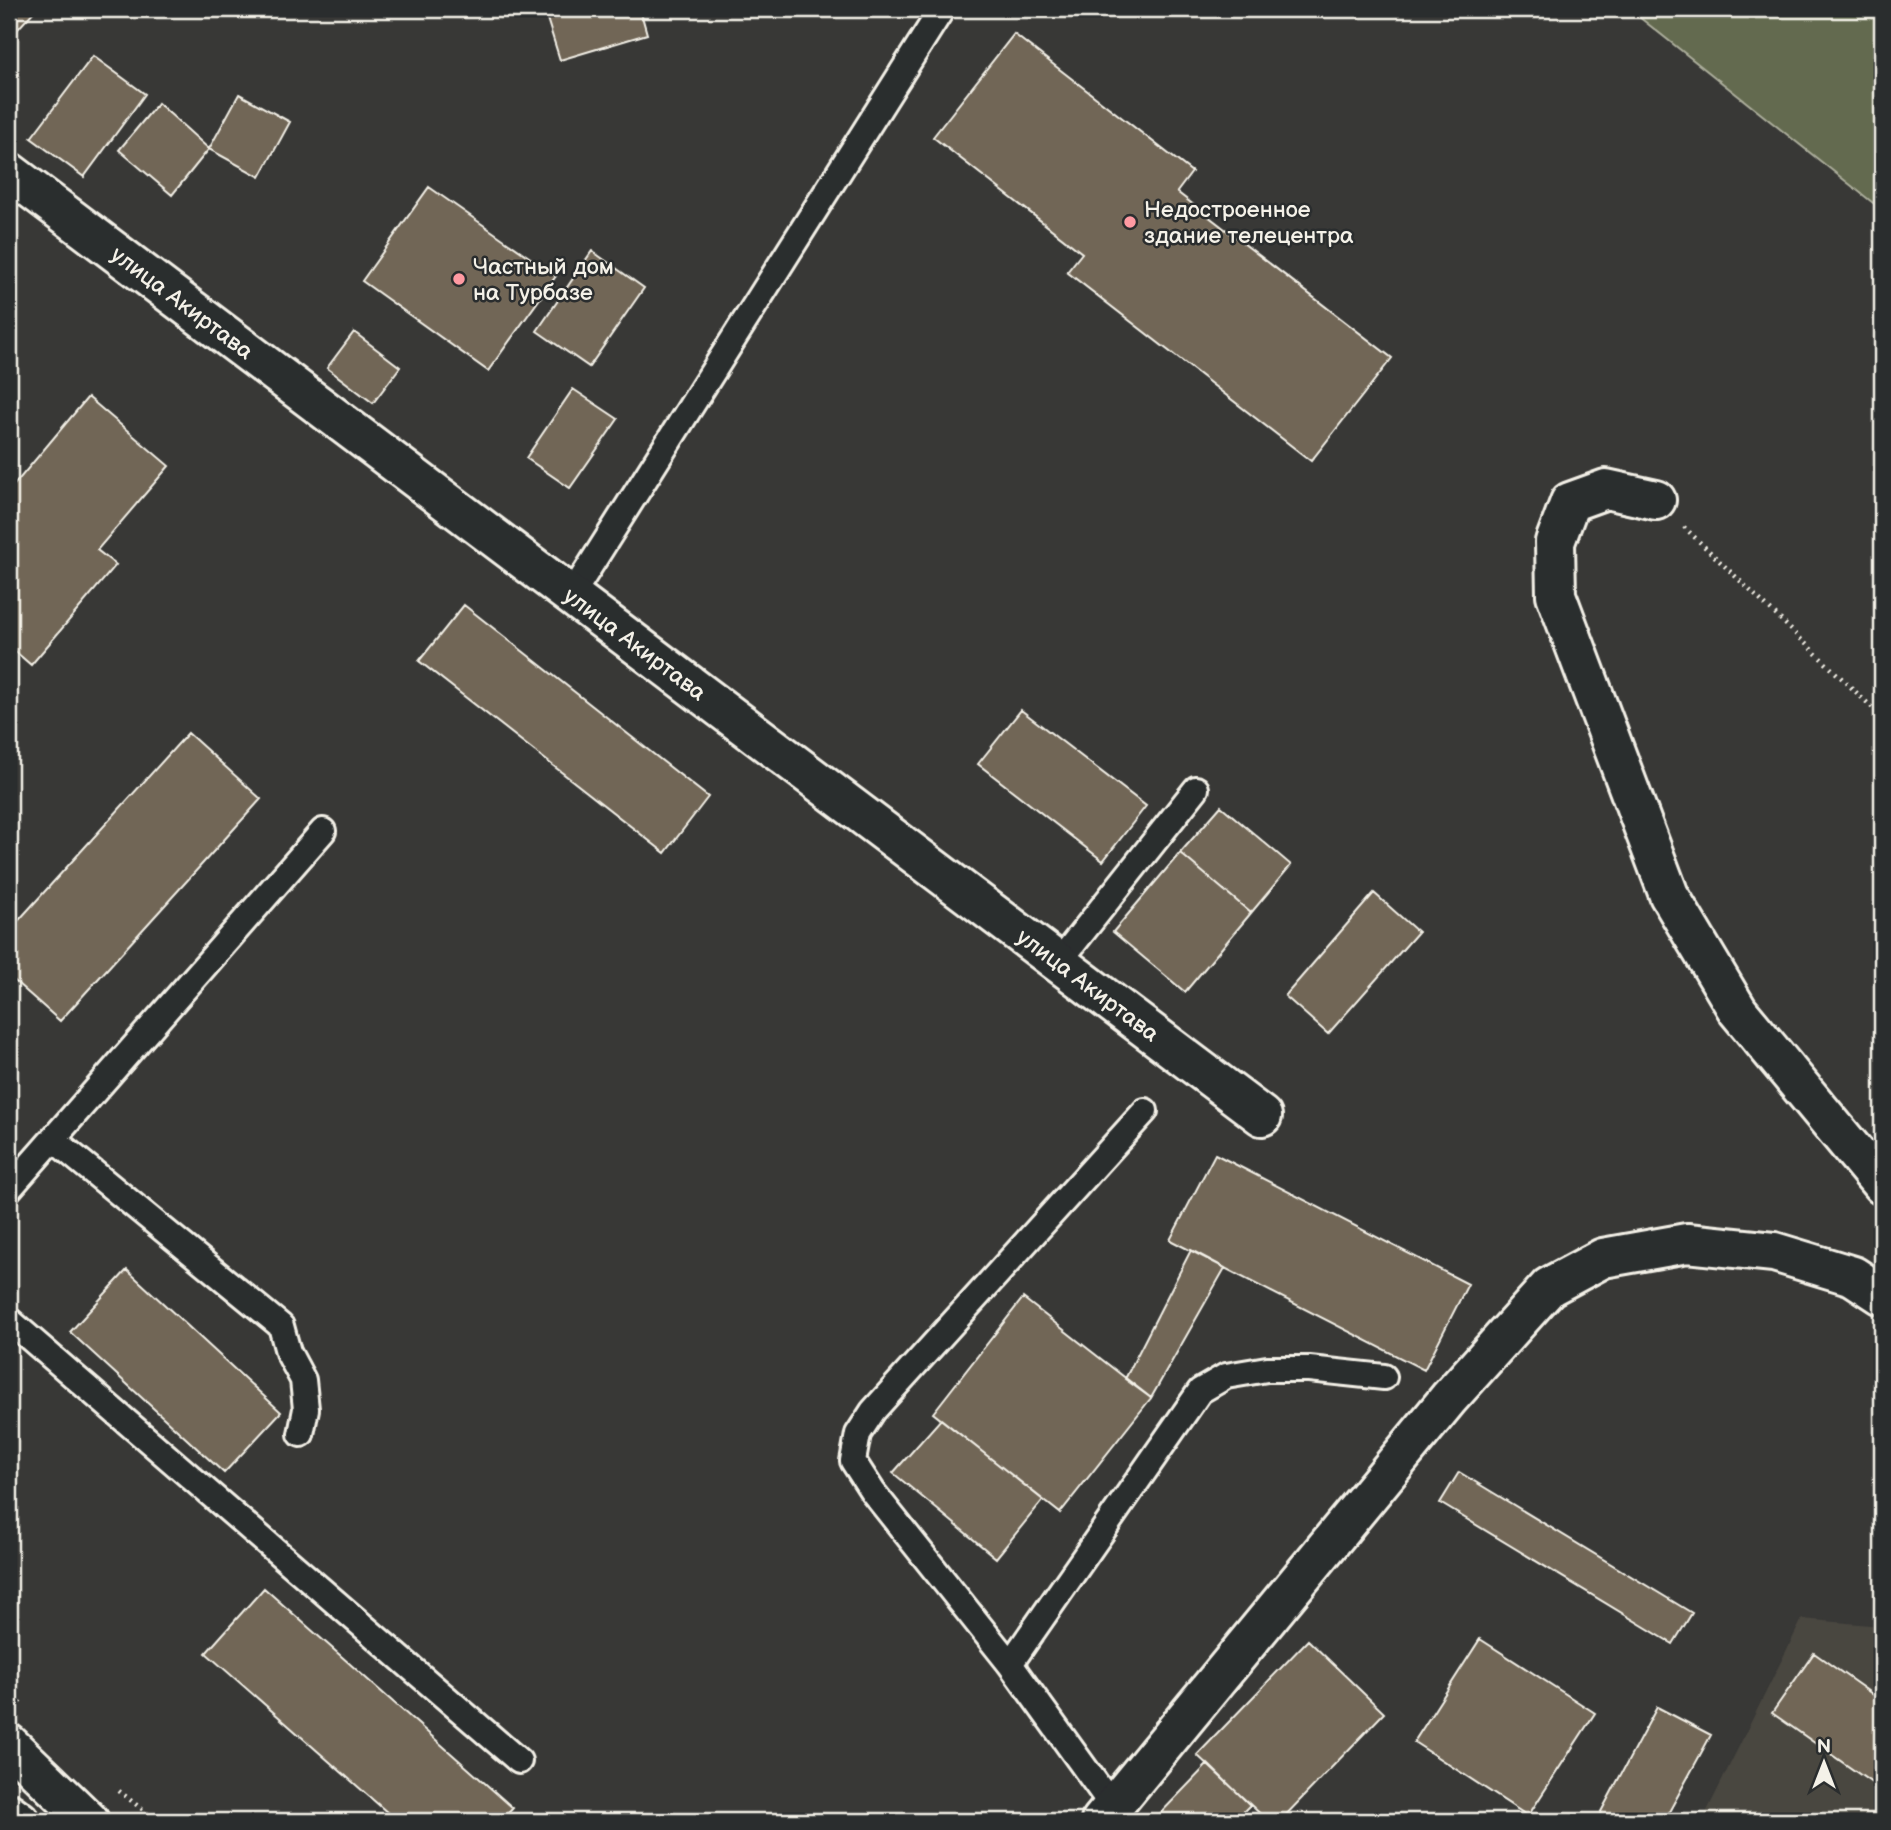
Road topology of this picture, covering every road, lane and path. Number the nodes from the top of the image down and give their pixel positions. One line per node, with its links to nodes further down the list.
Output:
1 (942, 9): 4 (lane)
2 (9, 172): 4 (main road, улица Акиртава)
3 (1656, 500): 5 (path); 12 (main road)
4 (571, 596): 8 (main road, улица Акиртава)
5 (1882, 717)
6 (1196, 789): 8 (lane)
7 (323, 831): 11 (lane)
8 (1058, 963): 10 (main road, улица Акиртава)
9 (1144, 1111): 18 (lane)
10 (1262, 1116)
11 (52, 1139): 13 (lane); 17 (lane)
12 (1882, 1185)
13 (9, 1189)
14 (1882, 1295): 22 (main road)
15 (9, 1320): 20 (lane)
16 (1384, 1377): 18 (lane)
17 (301, 1434)
18 (1010, 1664): 22 (lane)
19 (9, 1745): 24 (main road)
20 (519, 1761)
21 (9, 1813): 23 (main road)
22 (1107, 1814)
23 (20, 1821)
24 (89, 1821)

